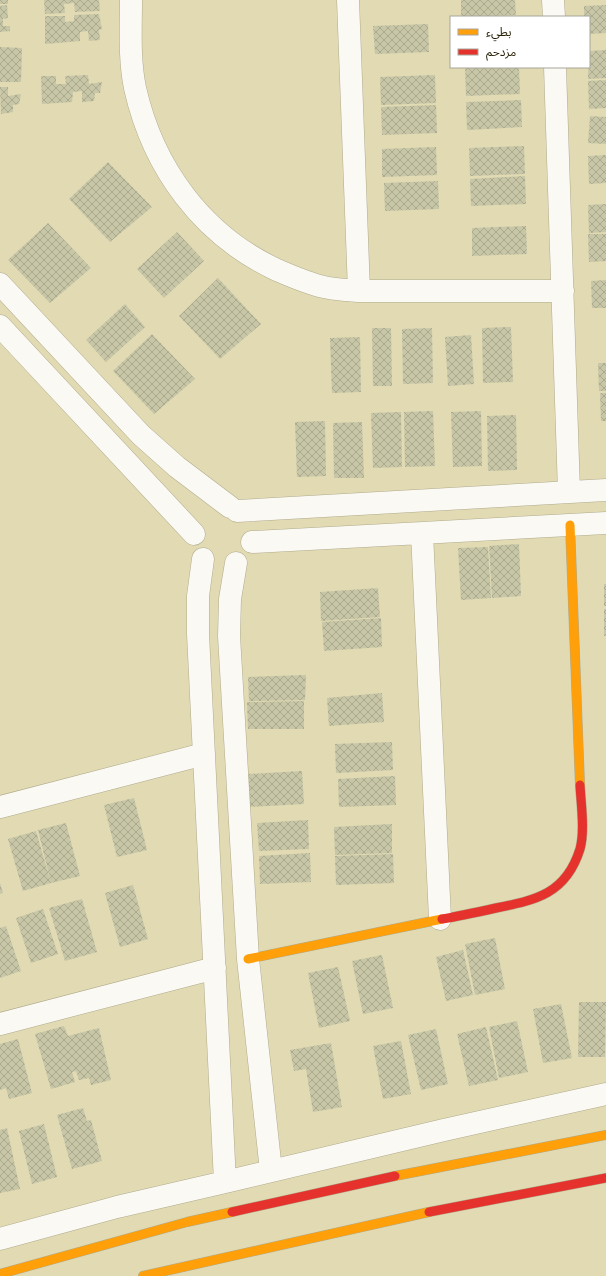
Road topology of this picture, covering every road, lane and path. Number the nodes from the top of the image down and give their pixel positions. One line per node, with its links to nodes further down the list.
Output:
1 (131, 0): 7 (street)
2 (348, 0): 7 (street)
3 (553, 0): 4 (street)
4 (554, 16)
5 (555, 68): 8 (street)
6 (0, 284): 12 (street)
7 (359, 291): 8 (street)
8 (563, 291): 11 (street)
9 (0, 326): 13 (street)
10 (606, 490): 11 (street)
11 (569, 492): 12 (street)
12 (233, 509): 13 (street); 17 (street)
13 (201, 521): 18 (street)
14 (606, 523): 15 (street)
15 (570, 525): 16 (street); 22 (street)
16 (422, 533): 17 (street); 22 (street)
17 (252, 542): 19 (street)
18 (204, 559): 19 (street); 20 (street)
19 (236, 563): 23 (street)
20 (204, 754): 21 (street); 24 (street)
21 (0, 807)
22 (440, 919): 23 (street)
23 (248, 959): 28 (street)
24 (215, 968): 25 (street); 30 (street)
25 (0, 1024)
26 (606, 1094): 28 (street)
27 (606, 1135): 32 (street)
28 (271, 1171): 30 (street)
29 (606, 1178): 33 (street)
30 (225, 1182): 31 (street)
31 (0, 1239)
32 (0, 1274)
33 (143, 1276)

